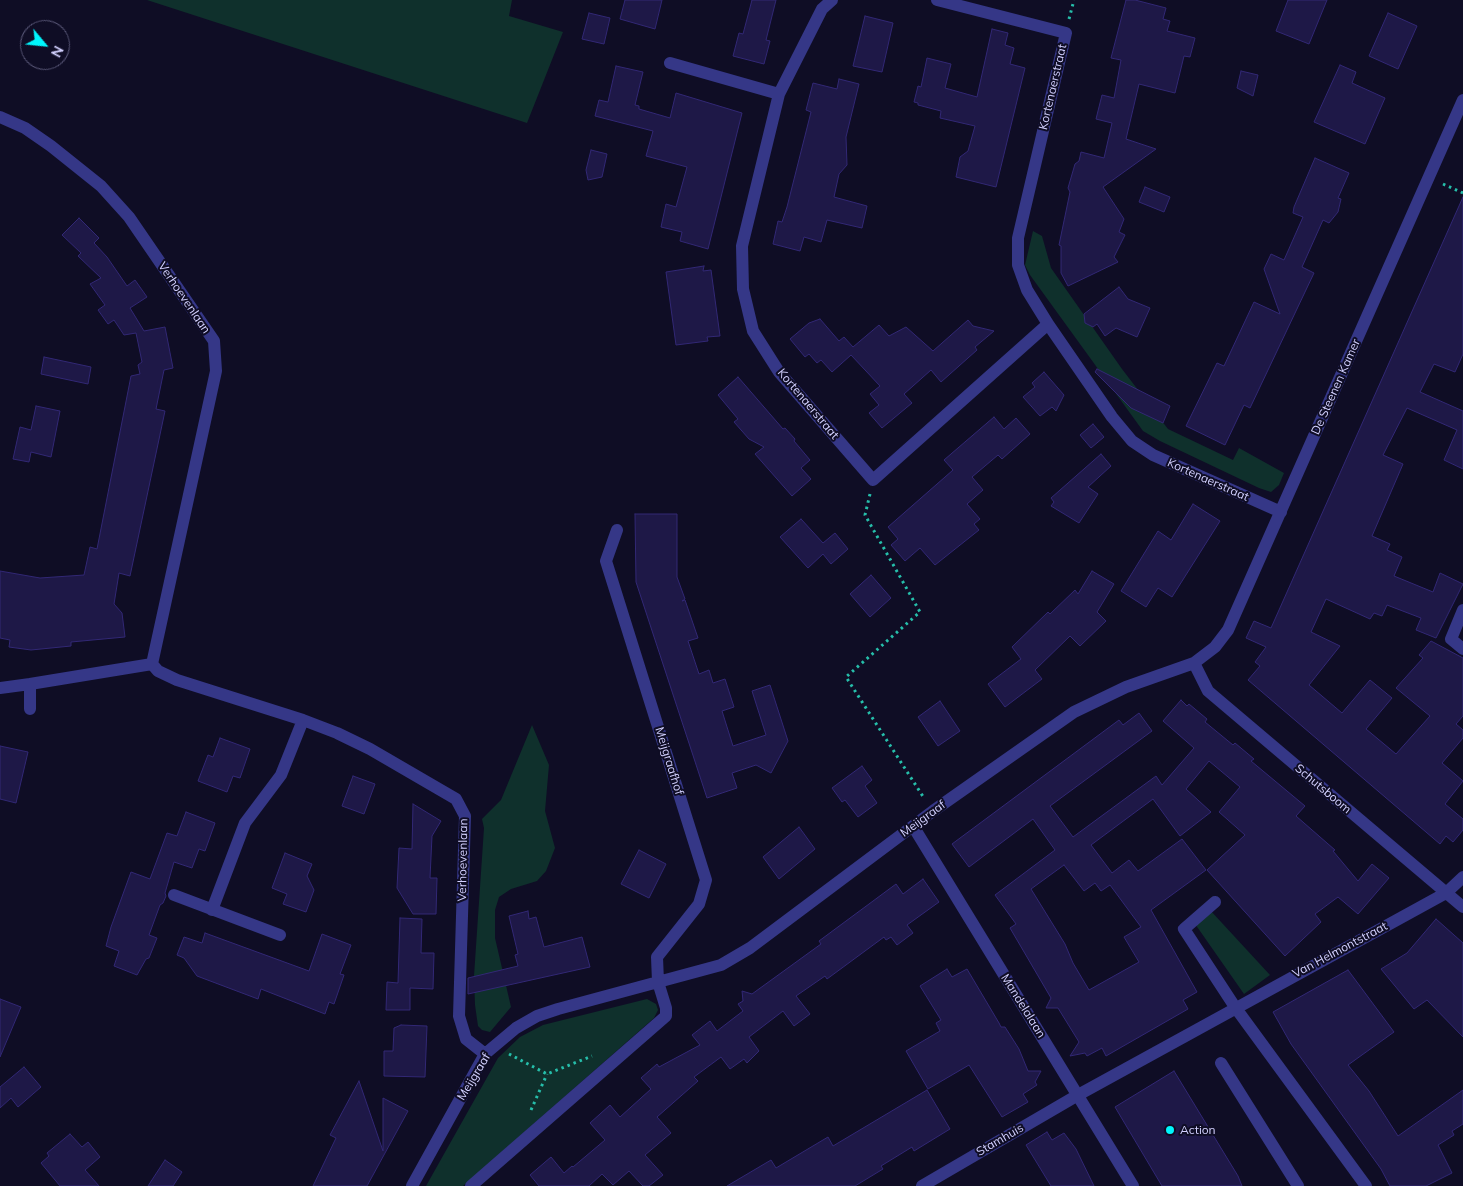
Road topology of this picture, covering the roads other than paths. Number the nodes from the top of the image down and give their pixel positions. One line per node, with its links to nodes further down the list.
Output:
1 (832, 0): 4 (street, Kortenaerstraat)
2 (937, 0): 7 (street, Kortenaerstraat)
3 (670, 63): 4 (street)
4 (779, 94): 7 (street, Kortenaerstraat)
5 (1463, 100): 8 (street, De Steenen Kamer)
6 (0, 117): 13 (street, Verhoevenlaan)
7 (1048, 324): 8 (street, Kortenaerstraat)
8 (1281, 512): 12 (street, De Steenen Kamer)
9 (617, 530): 26 (street, Meijgraafhof)
10 (1463, 610): 11 (street)
11 (1463, 648)
12 (1194, 663): 18 (street, Meijgraaf); 20 (street, Schutsboom)
13 (152, 664): 14 (street); 17 (street, Verhoevenlaan)
14 (30, 684): 15 (street); 16 (street)
15 (0, 688)
16 (30, 709)
17 (303, 720): 24 (street); 28 (street, Verhoevenlaan)
18 (913, 826): 26 (street, Meijgraaf); 30 (street, Mandelalaan)
19 (1463, 877): 20 (street, Van Helmontstraat)
20 (1446, 893): 23 (street, Schutsboom); 27 (street, Van Helmontstraat)
21 (174, 895): 24 (street)
22 (1215, 902): 27 (street)
23 (1463, 907)
24 (212, 910): 25 (street)
25 (280, 935)
26 (658, 982): 28 (street, Meijgraaf); 32 (street)
27 (1235, 1007): 30 (street, Van Helmontstraat); 36 (street)
28 (490, 1050): 31 (street, Meijgraaf)
29 (1221, 1063): 35 (street)
30 (1078, 1095): 33 (street, Stamhuis); 34 (street, Mandelalaan)
31 (412, 1186)
32 (471, 1186)
33 (922, 1186)
34 (1133, 1186)
35 (1298, 1186)
36 (1366, 1186)

